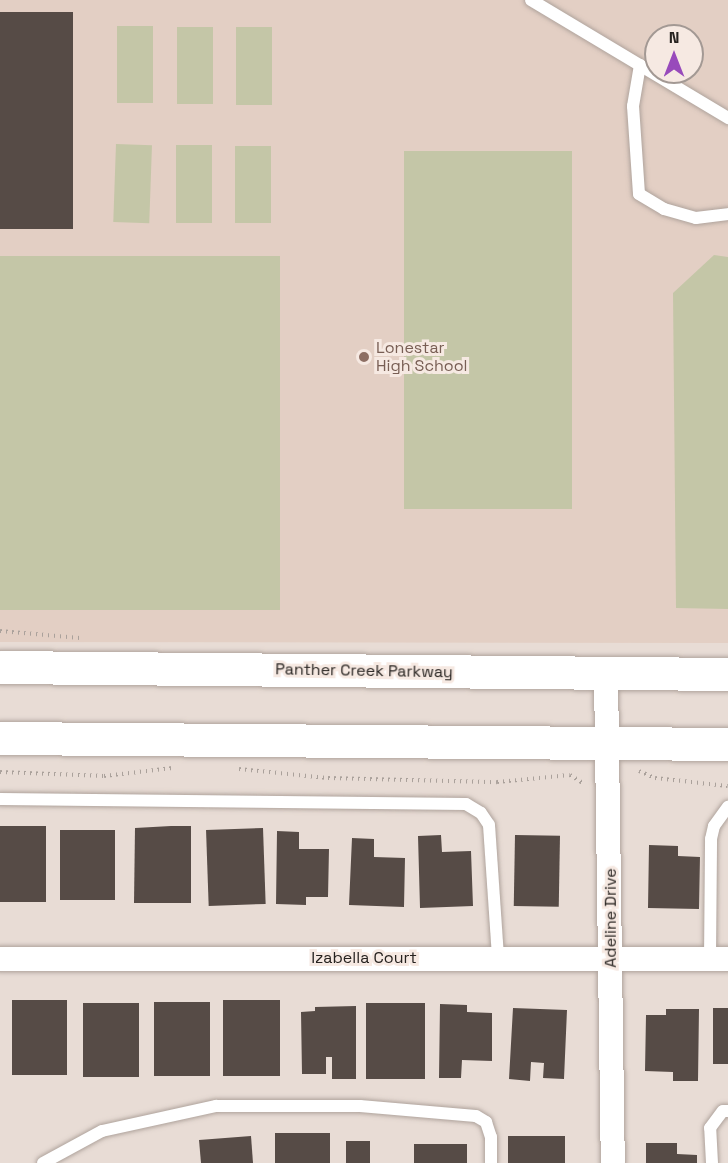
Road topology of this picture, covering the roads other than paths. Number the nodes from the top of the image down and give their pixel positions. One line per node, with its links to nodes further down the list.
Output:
1 (531, 0): 2 (lane)
2 (640, 65): 3 (lane); 4 (lane)
3 (728, 118)
4 (728, 214)
5 (0, 667): 6 (main road, Panther Creek Parkway)
6 (606, 674): 7 (main road, Panther Creek Parkway); 10 (street, Adeline Drive)
7 (728, 674)
8 (0, 738): 10 (main road)
9 (728, 744): 10 (main road)
10 (620, 755): 14 (street, Adeline Drive)
11 (0, 799): 13 (lane)
12 (728, 807): 16 (lane)
13 (498, 958): 14 (street, Izabella Court); 15 (street, Izabella Court)
14 (611, 958): 16 (street, Izabella Court); 20 (street, Adeline Drive)
15 (0, 959)
16 (719, 959)
17 (728, 1111): 21 (lane)
18 (43, 1163): 19 (lane)
19 (491, 1163)
20 (612, 1163)
21 (712, 1163)

